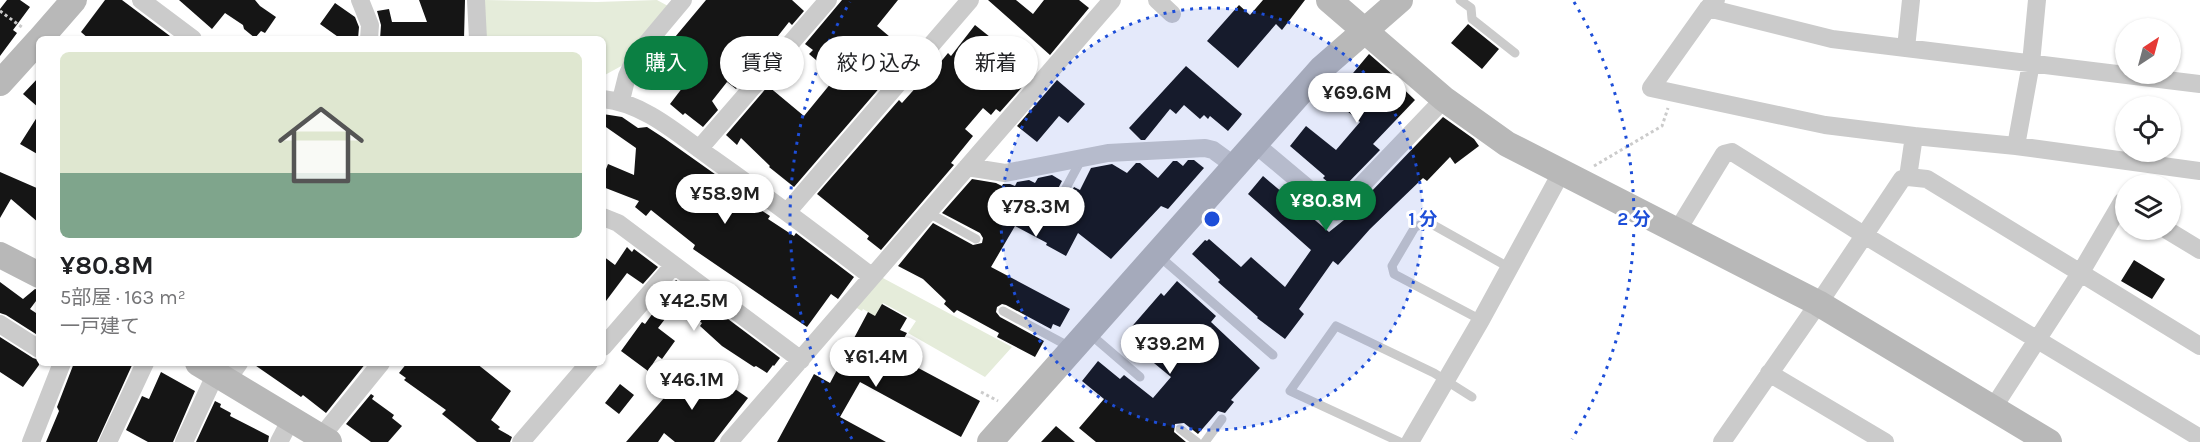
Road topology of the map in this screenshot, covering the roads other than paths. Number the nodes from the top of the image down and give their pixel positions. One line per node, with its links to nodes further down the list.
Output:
1 (74, 0): 18 (street)
2 (141, 0): 19 (street)
3 (360, 0): 20 (street)
4 (476, 0): 21 (street)
5 (683, 0): 29 (street)
6 (828, 0): 33 (street)
7 (970, 0): 40 (street)
8 (1112, 0): 36 (street)
9 (1158, 0): 16 (street)
10 (1329, 0): 17 (street)
11 (1400, 0): 17 (street)
12 (1460, 0): 24 (lane)
13 (1911, 0): 23 (street)
14 (2037, 0): 25 (street)
15 (1712, 4): 23 (street); 30 (street)
16 (1173, 14)
17 (1364, 32): 28 (street); 31 (street)
18 (42, 36)
19 (189, 36)
20 (369, 36)
21 (478, 36)
22 (36, 43): 26 (street)
23 (1906, 48): 25 (street)
24 (1515, 53)
25 (2031, 63): 27 (street); 32 (street)
26 (0, 83)
27 (2200, 84)
28 (1444, 99): 31 (street); 39 (street)
29 (612, 100): 33 (street)
30 (1914, 136): 32 (street); 38 (street)
31 (1255, 144): 35 (street)
32 (2016, 146): 37 (street)
33 (699, 149): 40 (street)
34 (1082, 157): 35 (street); 36 (street); 42 (lane)
35 (1235, 166): 50 (street)
36 (967, 167): 41 (street)
37 (2200, 171)
38 (1908, 177): 46 (street); 55 (street)
39 (1570, 178): 45 (street); 53 (street)
40 (788, 212): 56 (street)
41 (927, 212): 48 (lane); 56 (street)
42 (1053, 212)
43 (2115, 214): 55 (street)
44 (606, 218): 52 (street)
45 (1677, 231): 46 (street); 57 (street)
46 (1864, 235): 57 (street); 61 (street)
47 (2181, 238): 49 (street)
48 (976, 239)
49 (2200, 250)
50 (1157, 254): 62 (street); 66 (lane)
51 (0, 255): 54 (street)
52 (674, 265): 63 (street); 67 (street)
53 (1510, 268): 59 (street); 59 (lane)
54 (36, 272)
55 (2081, 272): 61 (street); 64 (street)
56 (871, 276): 67 (street)
57 (1818, 303): 73 (street); 77 (street)
58 (1003, 311): 62 (lane)
59 (1481, 320): 75 (street)
60 (0, 324): 65 (street)
61 (2038, 339): 77 (street); 81 (street)
62 (1080, 341): 74 (lane); 90 (street)
63 (606, 344)
64 (2200, 346)
65 (36, 347)
66 (1273, 355)
67 (801, 360): 89 (street)
68 (60, 366): 84 (street)
69 (144, 366): 85 (street)
70 (379, 366): 82 (street)
71 (586, 366): 88 (street)
72 (220, 370): 78 (street); 86 (street)
73 (1769, 373): 83 (street); 95 (street)
74 (1140, 377)
75 (1445, 380): 76 (lane); 93 (lane); 94 (street)
76 (1472, 397)
77 (1993, 408): 96 (street)
78 (291, 419): 82 (street); 87 (street)
79 (1222, 419): 92 (lane)
80 (1180, 429): 91 (lane)
81 (2193, 437)
82 (325, 440)
83 (1728, 440)
84 (31, 442)
85 (108, 442)
86 (184, 442)
87 (279, 442)
88 (521, 442)
89 (729, 442)
90 (990, 442)
91 (1197, 442)
92 (1205, 442)
93 (1400, 442)
94 (1410, 442)
95 (1885, 442)
96 (2049, 442)

